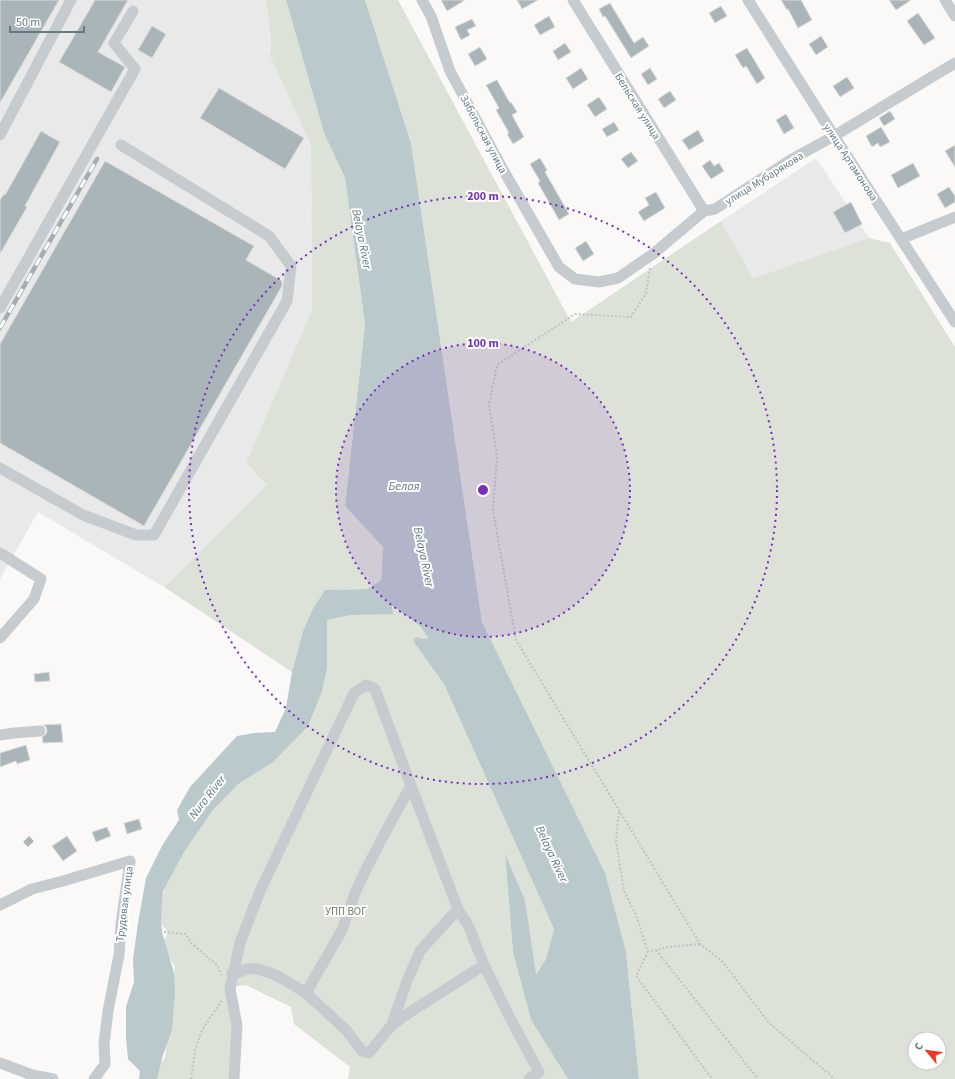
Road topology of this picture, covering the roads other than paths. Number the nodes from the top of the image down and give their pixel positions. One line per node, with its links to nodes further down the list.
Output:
1 (71, 0): 9 (street)
2 (422, 0): 15 (street, Забельская улица)
3 (573, 0): 12 (street, Бельская улица)
4 (748, 0): 10 (street, улица Артамонова)
5 (945, 0): 7 (street)
6 (132, 11): 16 (street)
7 (955, 16)
8 (955, 63): 10 (street, улица Мубарякова)
9 (0, 135)
10 (834, 136): 12 (street, улица Мубарякова); 14 (street, улица Артамонова)
11 (121, 146): 18 (street)
12 (704, 211): 15 (street, улица Мубарякова)
13 (955, 217): 14 (street)
14 (901, 240): 17 (street, улица Артамонова)
15 (574, 279)
16 (0, 308)
17 (955, 322)
18 (0, 468)
19 (0, 553): 20 (street)
20 (0, 638)
21 (40, 731): 22 (street)
22 (0, 735)
23 (411, 786): 25 (street); 27 (street); 28 (street)
24 (0, 905): 34 (street, Трудовая улица)
25 (458, 909): 26 (street); 29 (street)
26 (484, 966): 29 (street); 31 (street)
27 (232, 974): 28 (street); 35 (street)
28 (306, 993): 29 (street)
29 (390, 1027)
30 (0, 1063): 32 (street)
31 (542, 1076): 36 (street)
32 (32, 1077): 33 (street)
33 (53, 1079)
34 (94, 1079)
35 (234, 1079)
36 (529, 1079)

